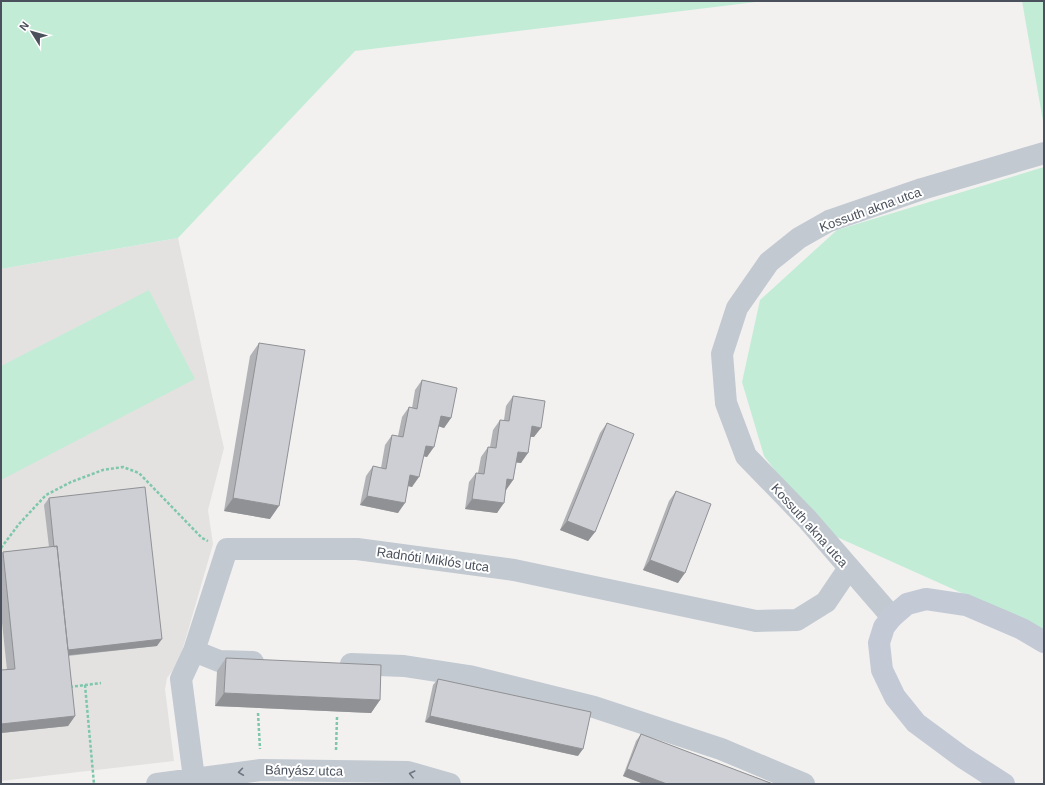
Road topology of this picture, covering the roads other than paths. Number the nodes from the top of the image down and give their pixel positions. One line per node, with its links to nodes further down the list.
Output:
1 (1044, 153): 2 (street, Kossuth akna utca)
2 (849, 568): 3 (street, Kossuth akna utca); 5 (street, Radnóti Miklós utca)
3 (892, 616): 4 (main road); 12 (main road)
4 (1044, 642)
5 (194, 651): 6 (street); 8 (street)
6 (272, 662)
7 (332, 663): 11 (street)
8 (194, 778): 9 (street, Bányász utca); 10 (street, Bányász utca, one-way to 8)
9 (157, 784)
10 (450, 784)
11 (804, 784)
12 (1004, 784)

